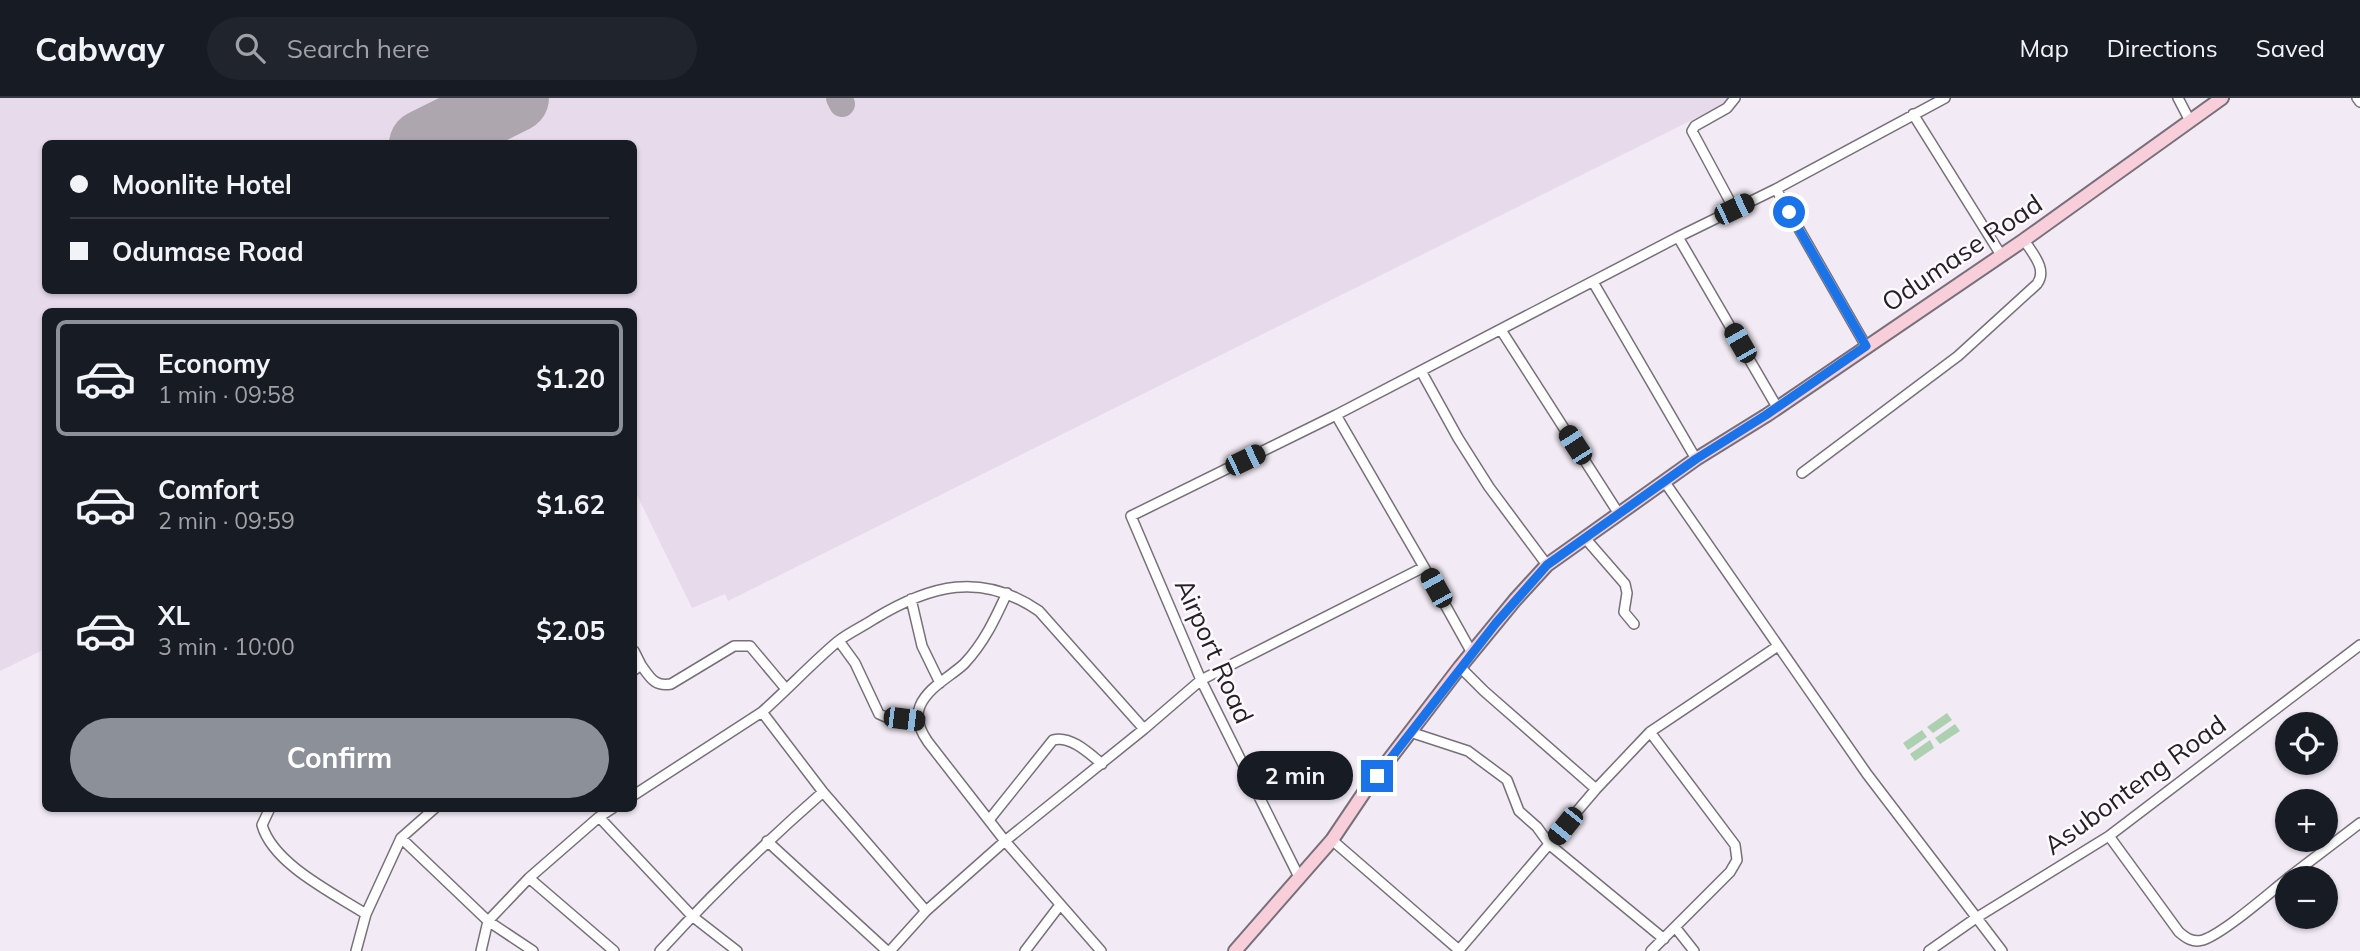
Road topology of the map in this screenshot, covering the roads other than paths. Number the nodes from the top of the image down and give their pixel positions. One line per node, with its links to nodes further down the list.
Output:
1 (1735, 98): 8 (street)
2 (2178, 98): 6 (street)
3 (2222, 98): 6 (main road, Odumase Road)
4 (1938, 100): 5 (street)
5 (1913, 114): 7 (street); 11 (street)
6 (2190, 121): 10 (main road, Odumase Road)
7 (1776, 189): 8 (street); 14 (street)
8 (1734, 209): 9 (street)
9 (1678, 237): 12 (street); 16 (street)
10 (2024, 240): 11 (main road, Odumase Road); 19 (street)
11 (2001, 255): 14 (main road, Odumase Road)
12 (1593, 282): 13 (street); 18 (street)
13 (1501, 330): 15 (street); 21 (street)
14 (1866, 346): 16 (main road, Odumase Road)
15 (1421, 371): 17 (street); 23 (street)
16 (1777, 407): 18 (main road, Odumase Road)
17 (1336, 415): 24 (street); 34 (street, Airport Road)
18 (1696, 459): 20 (main road, Odumase Road)
19 (1802, 473)
20 (1664, 481): 21 (main road, Odumase Road); 30 (street)
21 (1619, 514): 22 (main road, Odumase Road)
22 (1585, 538): 23 (main road, Odumase Road); 27 (street)
23 (1547, 565): 31 (main road, Odumase Road)
24 (1424, 567): 31 (street); 34 (street)
25 (1007, 593): 26 (street); 35 (street); 39 (street)
26 (911, 599): 28 (street); 35 (street)
27 (1634, 625)
28 (839, 641): 36 (street); 38 (street)
29 (2360, 645): 52 (street, Asubonteng Road)
30 (1779, 646): 41 (street); 66 (street)
31 (1472, 653): 33 (main road, Odumase Road)
32 (637, 667): 36 (street)
33 (1461, 667): 40 (main road, Odumase Road); 43 (street)
34 (1200, 680): 39 (street); 59 (street, Airport Road)
35 (940, 683): 38 (street)
36 (786, 690): 37 (street)
37 (762, 712): 44 (street); 45 (street)
38 (919, 720): 50 (street)
39 (1144, 729): 42 (street)
40 (1410, 732): 56 (main road, Odumase Road); 57 (street)
41 (1650, 732): 43 (street); 68 (street)
42 (1102, 764): 50 (street); 55 (street)
43 (1595, 789): 57 (street)
44 (823, 792): 54 (street); 63 (street)
45 (637, 793)
46 (268, 812): 64 (street)
47 (430, 812): 53 (street)
48 (607, 812): 49 (street)
49 (599, 817): 60 (street); 65 (street)
50 (989, 820): 55 (street)
51 (2360, 823): 58 (street)
52 (2109, 836): 61 (street); 66 (street, Asubonteng Road)
53 (401, 838): 64 (street); 67 (street)
54 (767, 841): 65 (street); 76 (street)
55 (1006, 841): 62 (street); 63 (street)
56 (1332, 841): 59 (main road, Odumase Road); 80 (street)
57 (1550, 845): 69 (street); 80 (street)
58 (2305, 866)
59 (1299, 877): 79 (main road, Odumase Road)
60 (529, 878): 67 (street); 73 (street)
61 (2275, 889)
62 (1060, 905): 77 (street); 78 (street)
63 (926, 911): 76 (street)
64 (366, 914): 70 (street)
65 (692, 916): 74 (street); 75 (street)
66 (1976, 918): 83 (street, Asubonteng Road); 84 (street)
67 (488, 921): 71 (street); 72 (street)
68 (1675, 927): 69 (street); 82 (street)
69 (1664, 939): 81 (street)
70 (356, 951)
71 (481, 951)
72 (533, 951)
73 (614, 951)
74 (660, 951)
75 (737, 951)
76 (889, 951)
77 (1025, 951)
78 (1101, 951)
79 (1234, 951)
80 (1459, 951)
81 (1651, 951)
82 (1694, 951)
83 (1929, 951)
84 (2002, 951)

